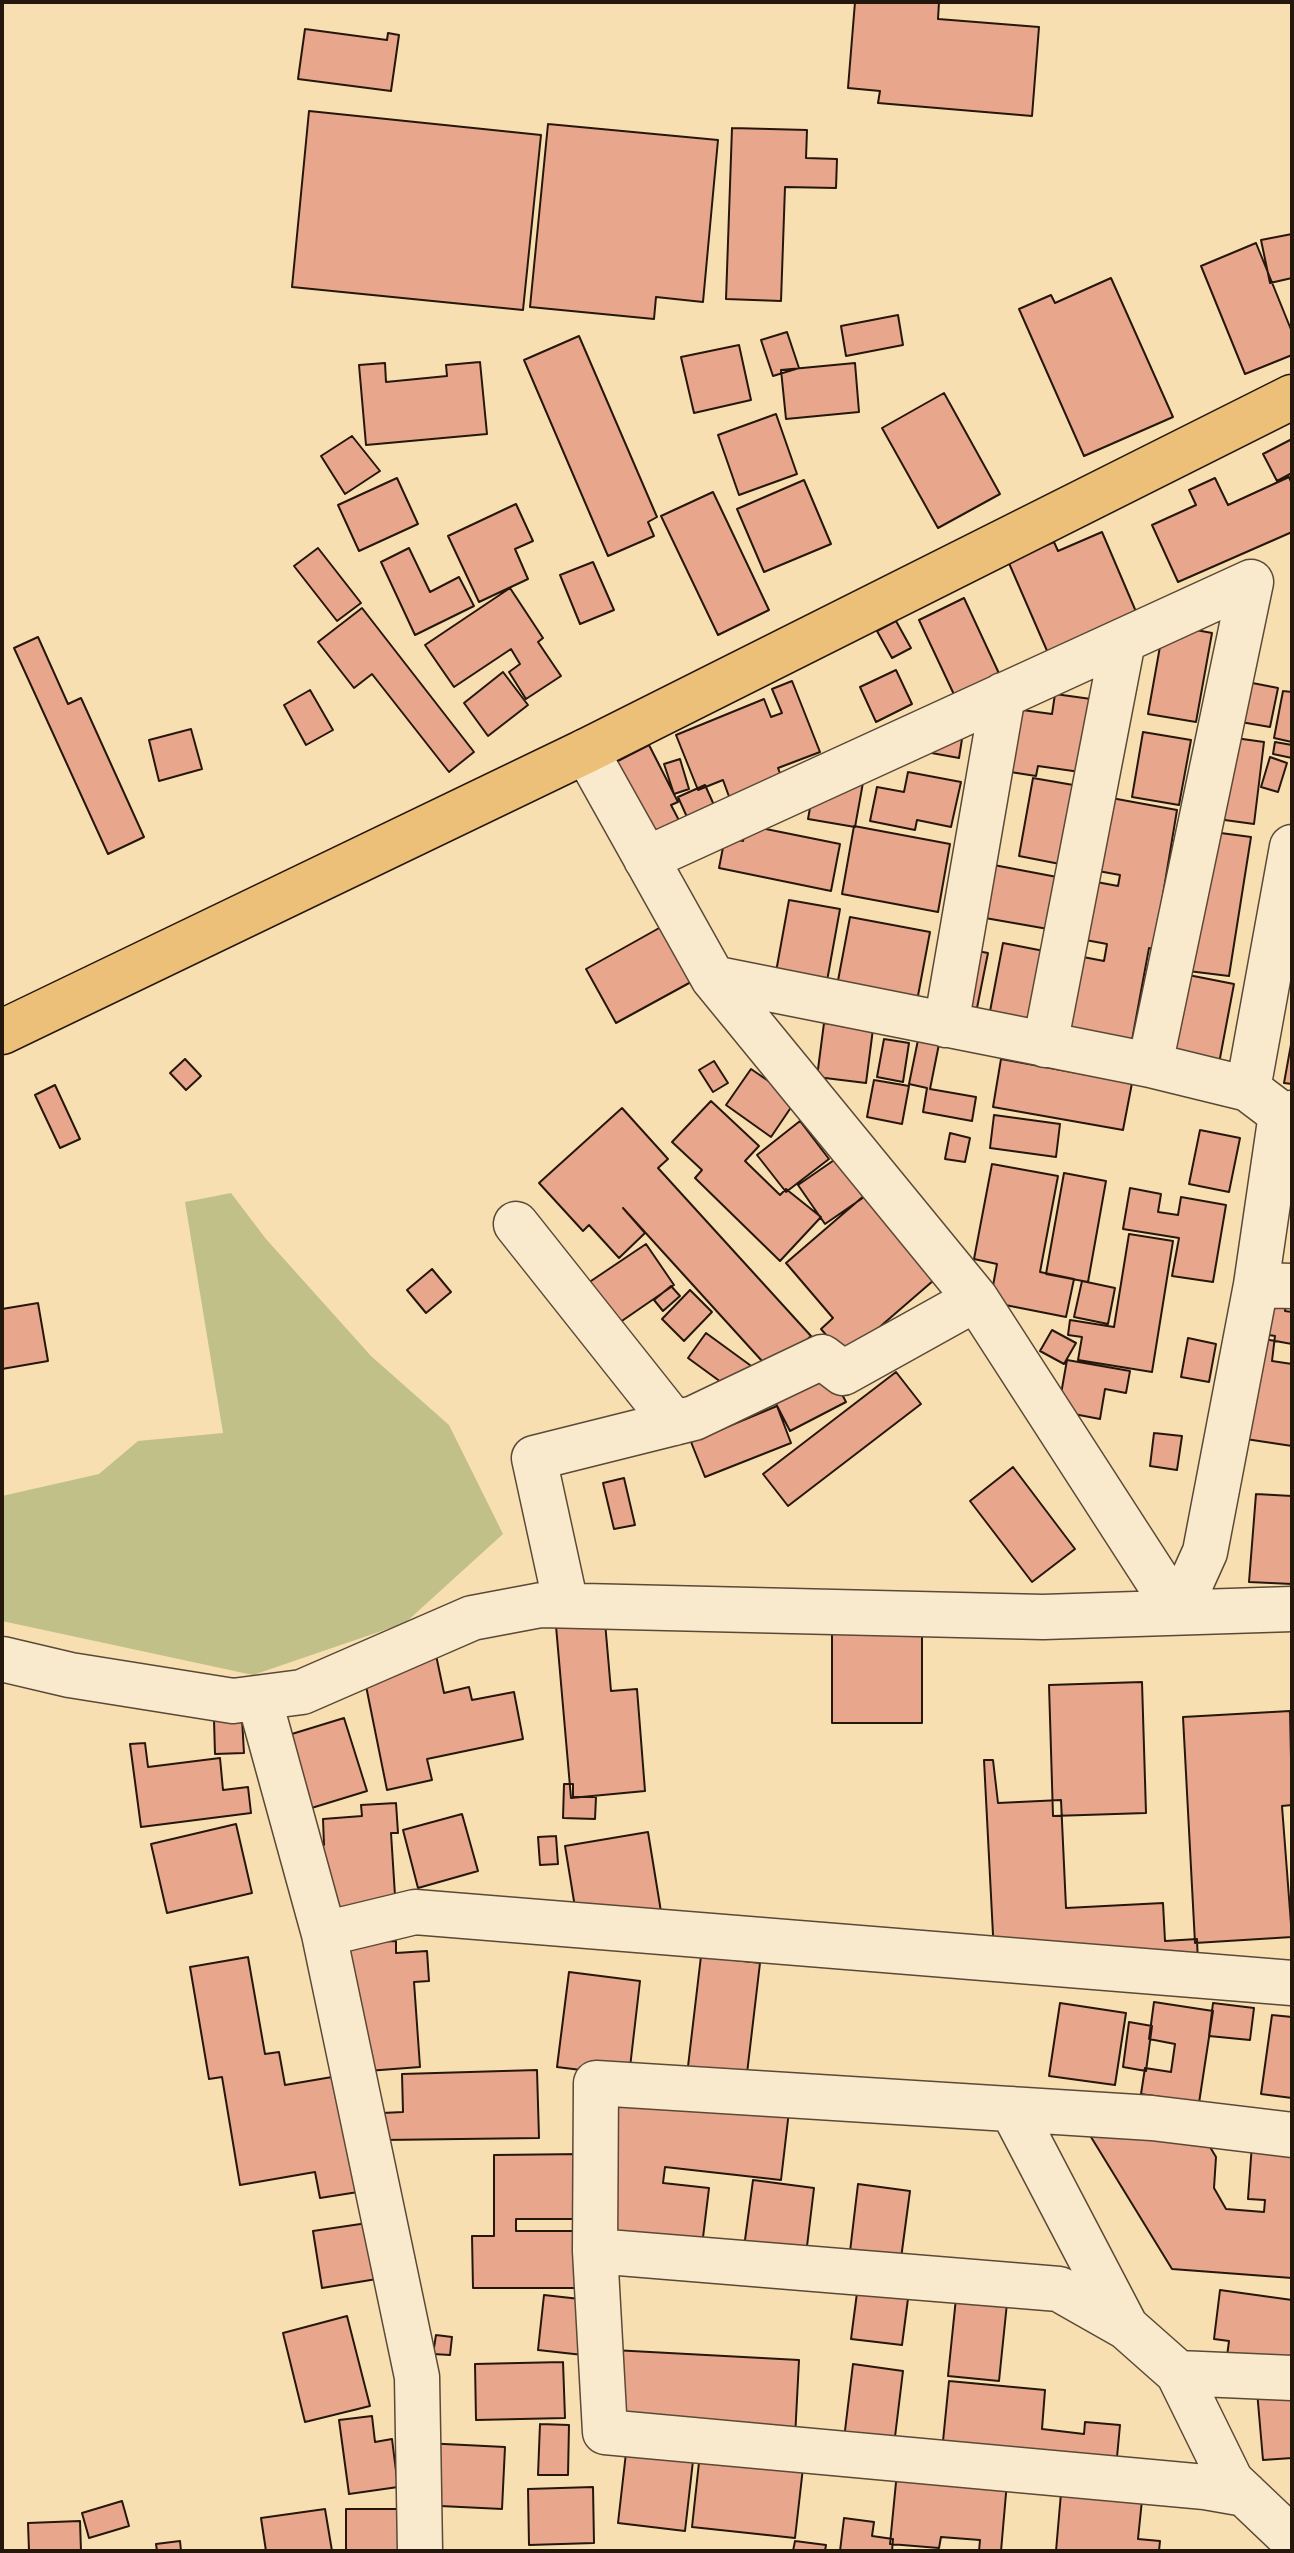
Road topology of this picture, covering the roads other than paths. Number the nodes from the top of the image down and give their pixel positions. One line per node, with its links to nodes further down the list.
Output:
1 (1292, 397): 4 (main road)
2 (1123, 641): 3 (street); 10 (street); 11 (street)
3 (1003, 695): 6 (street); 8 (street)
4 (586, 751): 6 (street); 9 (main road)
5 (1292, 847): 12 (street)
6 (646, 859): 7 (street)
7 (713, 978): 8 (street); 15 (street)
8 (946, 1025): 10 (street)
9 (2, 1032)
10 (1045, 1045): 11 (street)
11 (1150, 1065): 12 (street)
12 (1274, 1105): 14 (street)
13 (516, 1224): 16 (street)
14 (1274, 1286): 19 (street)
15 (976, 1299): 16 (street); 19 (street)
16 (674, 1423): 17 (street)
17 (566, 1605): 19 (street); 21 (street)
18 (1292, 1609): 19 (street)
19 (1178, 1612)
20 (2, 1659): 21 (street)
21 (259, 1698): 22 (street)
22 (324, 1934): 23 (street); 32 (street)
23 (1292, 1983)
24 (1012, 2109): 25 (street); 26 (street); 27 (street)
25 (1292, 2135)
26 (595, 2251): 27 (street); 30 (street)
27 (1126, 2327): 28 (street)
28 (1178, 2373): 29 (street); 30 (street)
29 (1292, 2378)
30 (1245, 2494): 31 (street)
31 (1292, 2539)
32 (420, 2551)

